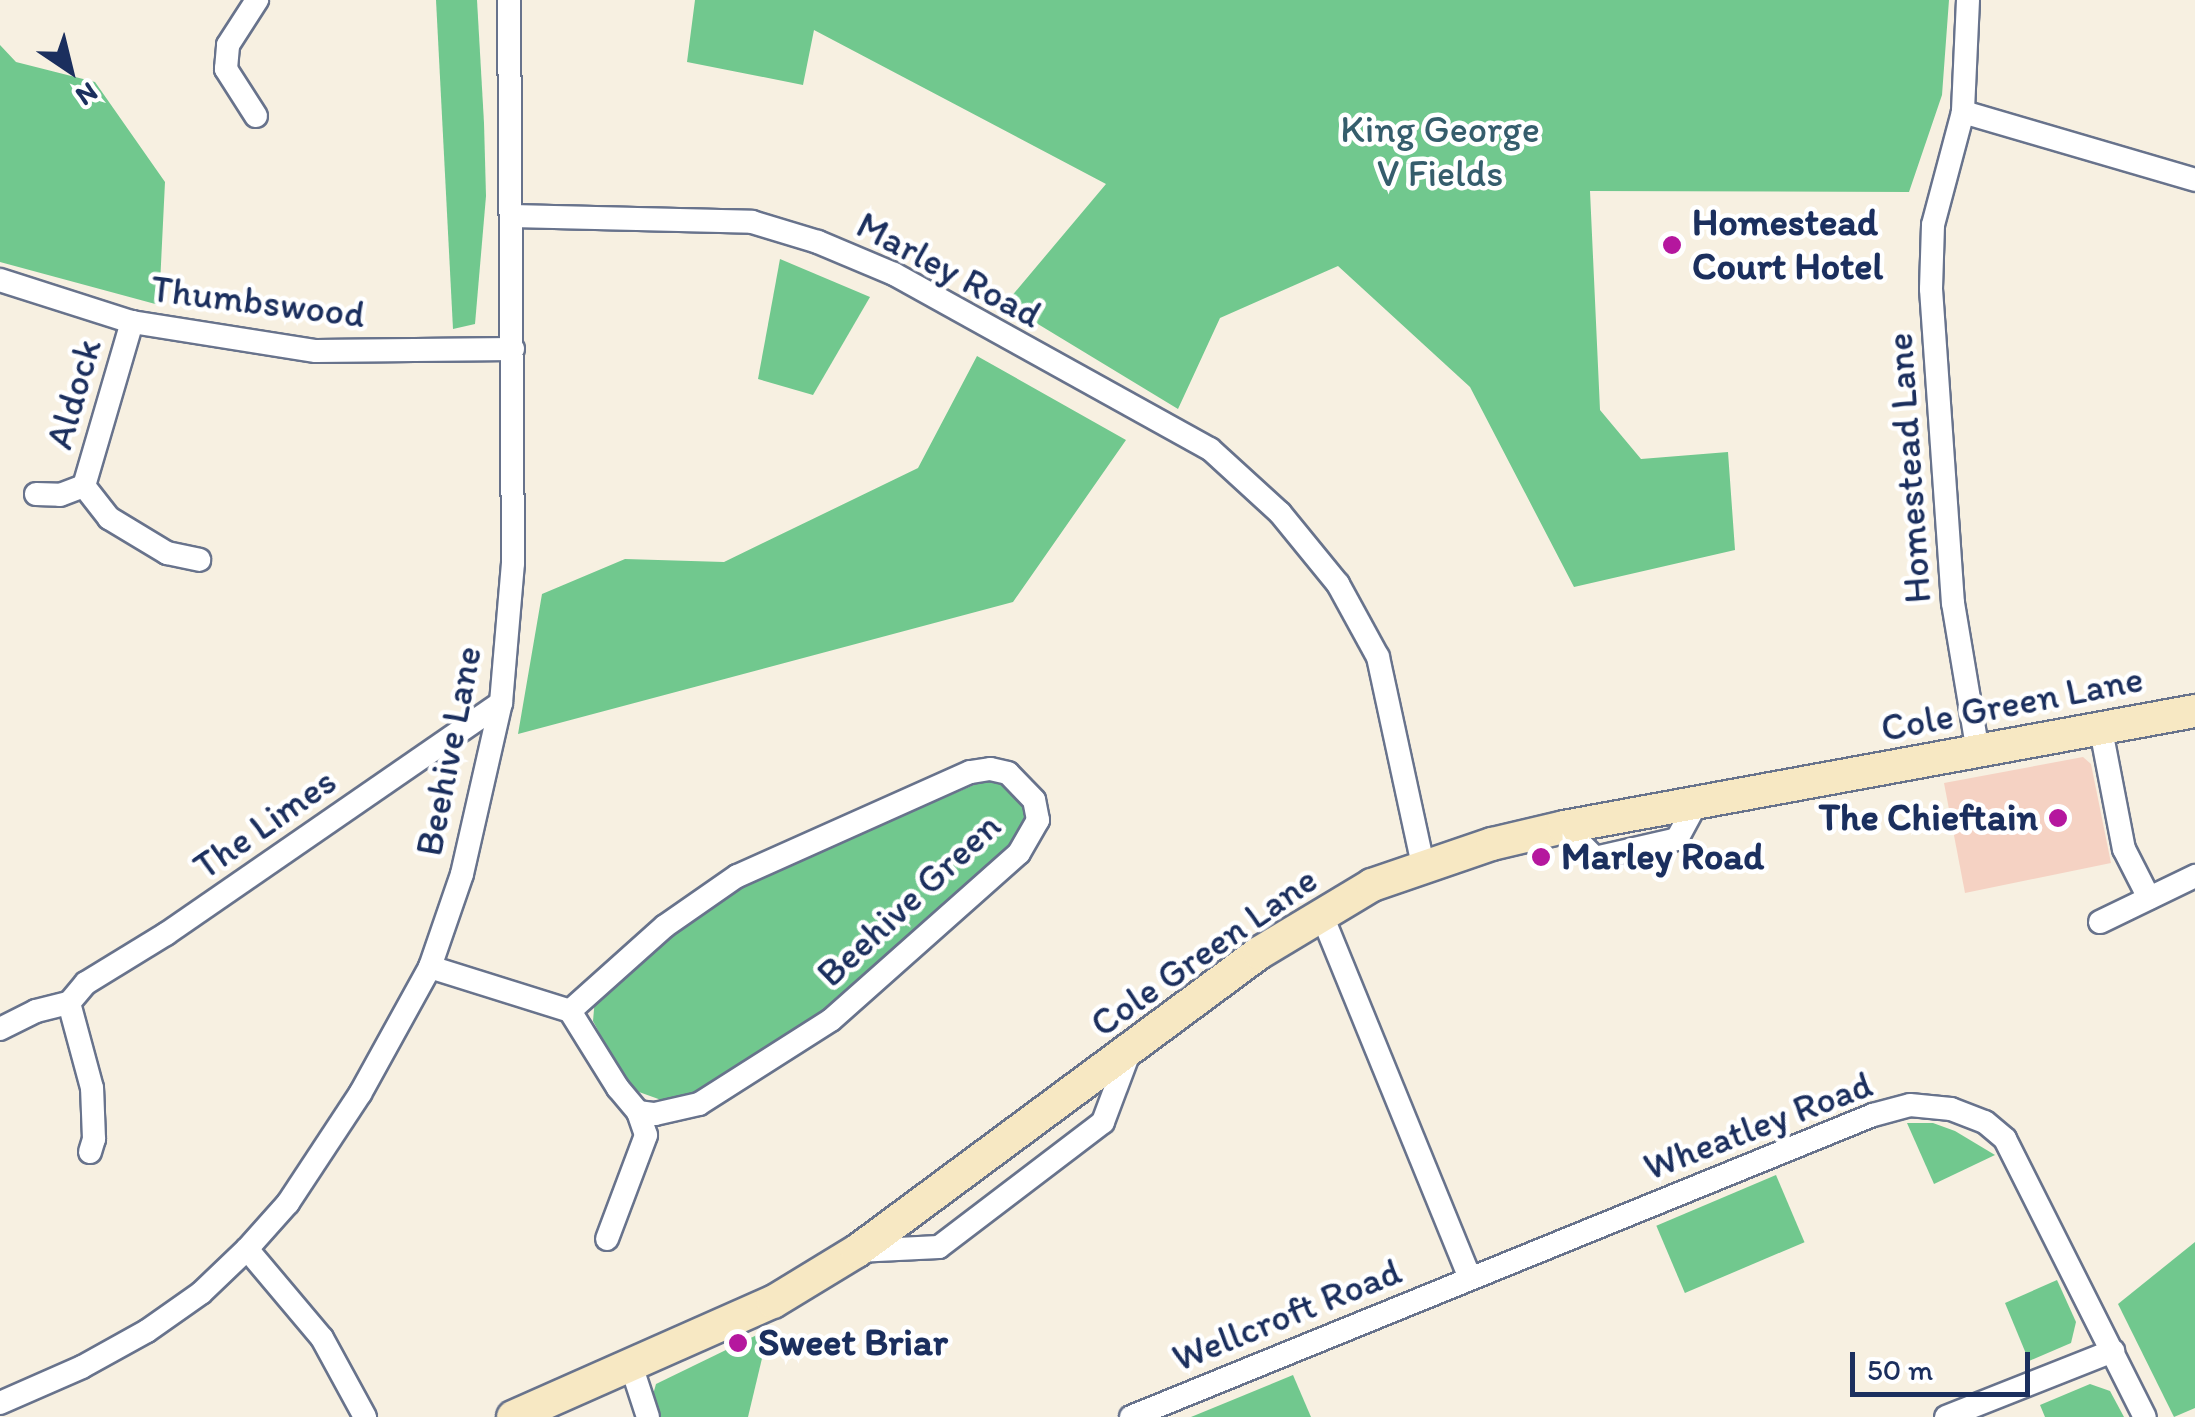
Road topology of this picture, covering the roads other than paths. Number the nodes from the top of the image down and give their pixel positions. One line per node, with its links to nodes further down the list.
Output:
1 (258, 0): 5 (street)
2 (509, 0): 7 (street, Beehive Lane)
3 (1968, 0): 4 (street, Homestead Lane)
4 (1963, 112): 6 (street); 17 (street, Homestead Lane)
5 (256, 116)
6 (2195, 180)
7 (512, 216): 10 (street, Beehive Lane); 18 (street, Marley Road)
8 (0, 280): 9 (street, Thumbswood)
9 (132, 322): 10 (street, Thumbswood); 11 (street, Aldock)
10 (514, 349): 14 (street, Beehive Lane)
11 (84, 486): 12 (street, Aldock); 13 (street, Aldock)
12 (36, 494)
13 (198, 560)
14 (501, 703): 23 (street, Beehive Lane); 24 (street, The Limes)
15 (2195, 710): 16 (street, Cole Green Lane)
16 (2101, 730): 17 (street, Cole Green Lane); 20 (street)
17 (1978, 752): 18 (street, Cole Green Lane)
18 (1423, 865): 21 (street, Cole Green Lane)
19 (2195, 876): 20 (street)
20 (2150, 898): 22 (street)
21 (1321, 913): 27 (street, Cole Green Lane); 33 (street)
22 (2100, 922)
23 (430, 967): 25 (street); 31 (street, Beehive Lane)
24 (70, 1003): 26 (street, The Limes); 29 (street)
25 (570, 1011): 28 (street); 28 (street, Beehive Green)
26 (0, 1029)
27 (1130, 1053): 32 (street, Cole Green Lane); 32 (street)
28 (638, 1112): 30 (street)
29 (90, 1152)
30 (607, 1239)
31 (248, 1248): 36 (street, Beehive Lane); 37 (street)
32 (857, 1251): 35 (street, Cole Green Lane)
33 (1470, 1278): 34 (street, Wheatley Road); 40 (street, Wellcroft Road)
34 (2113, 1351): 41 (street); 42 (street, Wheatley Road)
35 (631, 1366): 38 (street, Cole Green Lane); 39 (street)
36 (0, 1403)
37 (365, 1417)
38 (513, 1417)
39 (648, 1417)
40 (1130, 1417)
41 (1946, 1417)
42 (2144, 1417)

